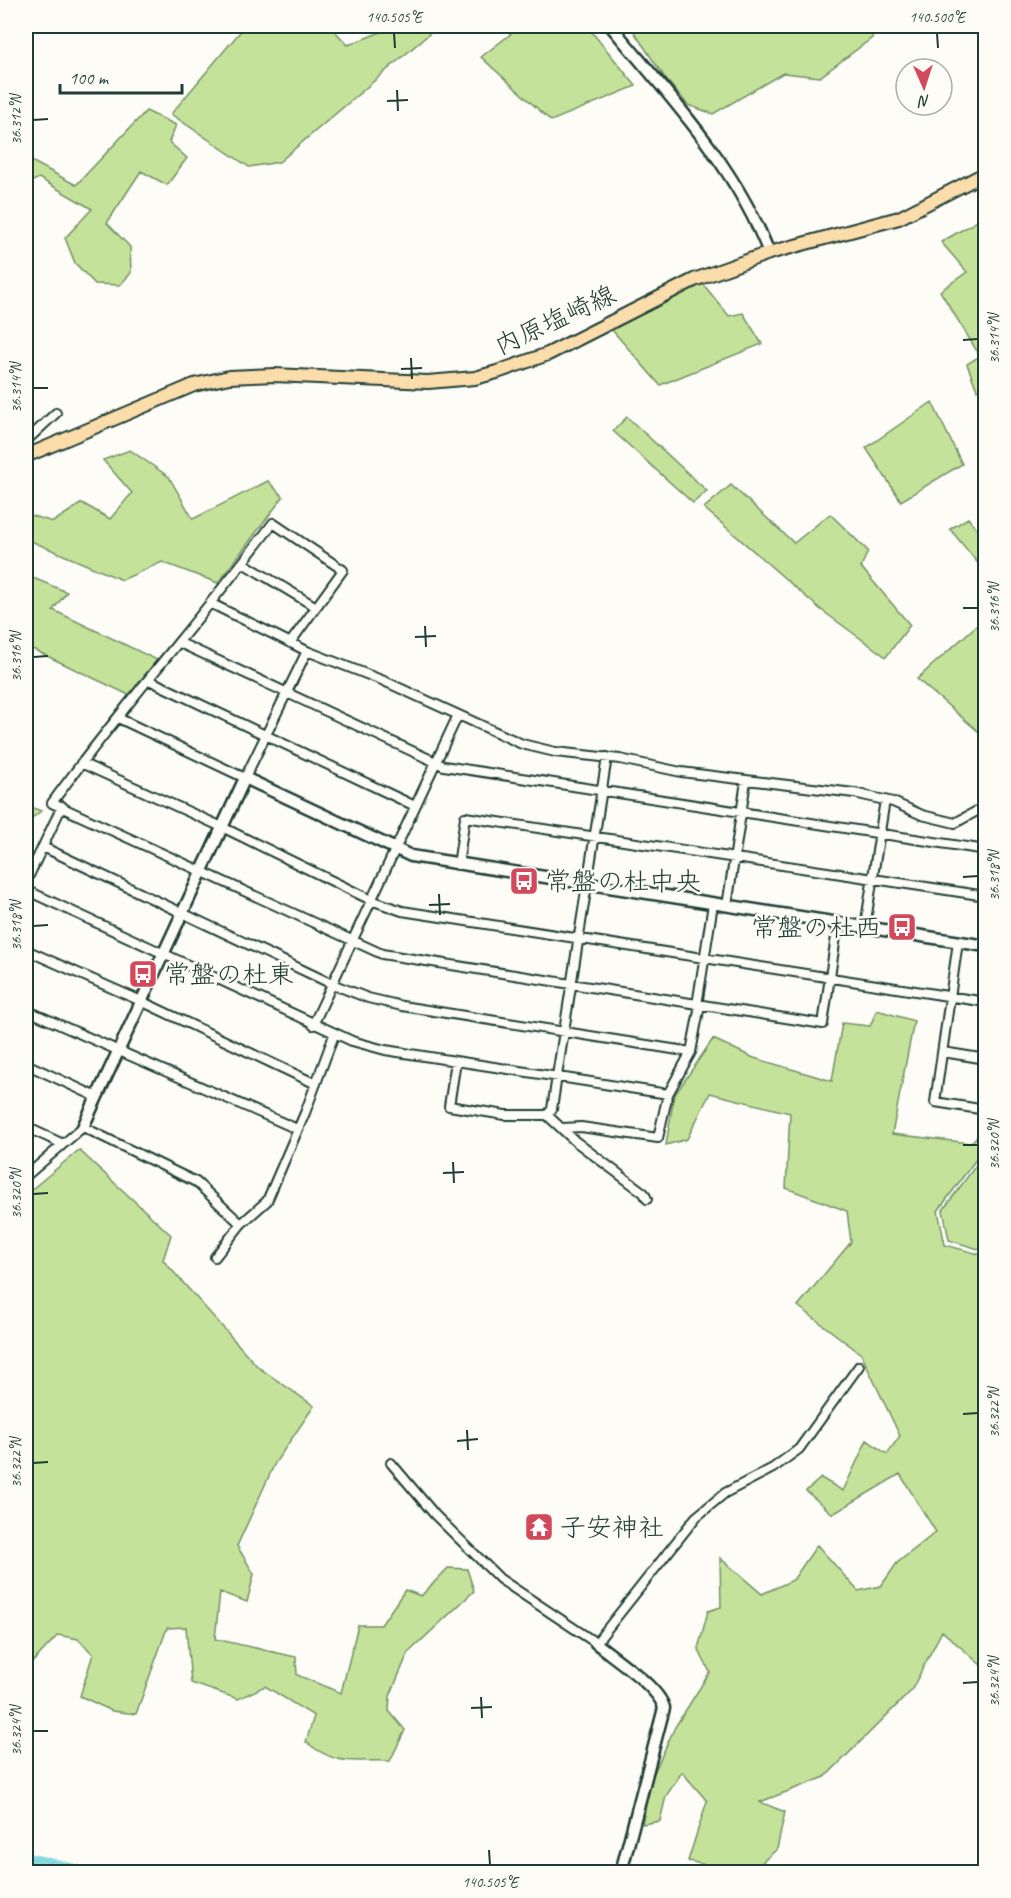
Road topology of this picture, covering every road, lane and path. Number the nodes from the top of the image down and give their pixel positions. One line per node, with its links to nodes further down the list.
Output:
1 (611, 26): 3 (street)
2 (986, 173): 3 (main road, 内原塩崎線)
3 (770, 253): 6 (main road, 内原塩崎線)
4 (56, 413): 5 (street)
5 (26, 441)
6 (26, 456)
7 (243, 564): 8 (street); 9 (street); 9 (street)
8 (212, 604): 10 (street); 11 (street)
9 (316, 607): 11 (street)
10 (180, 642): 13 (street); 14 (street)
11 (290, 643): 12 (street)
12 (307, 651): 14 (street); 15 (street)
13 (149, 680): 16 (street); 17 (street)
14 (286, 693): 17 (street); 19 (street)
15 (458, 715): 18 (street); 19 (street)
16 (118, 718): 20 (street); 21 (street)
17 (266, 734): 21 (street); 26 (street)
18 (607, 757): 22 (street); 23 (street)
19 (436, 762): 23 (street); 26 (street)
20 (81, 764): 25 (street); 29 (street)
21 (245, 778): 29 (street); 33 (street)
22 (746, 781): 24 (street); 28 (street)
23 (602, 790): 28 (street); 31 (street)
24 (885, 800): 27 (street); 30 (street)
25 (62, 806): 32 (street); 37 (street)
26 (415, 806): 33 (street)
27 (986, 806)
28 (741, 812): 30 (street); 35 (street)
29 (222, 827): 37 (street); 43 (street)
30 (880, 834): 34 (street); 38 (street)
31 (595, 835): 35 (street); 36 (street); 40 (street)
32 (42, 847): 39 (street); 46 (street)
33 (395, 850): 36 (street); 43 (street)
34 (986, 850)
35 (734, 857): 38 (street); 45 (street)
36 (458, 865): 40 (street)
37 (201, 872): 46 (street); 50 (street)
38 (872, 878): 42 (street); 48 (street)
39 (26, 882)
40 (587, 885): 44 (street); 49 (street)
41 (26, 890): 54 (street)
42 (986, 896)
43 (371, 900): 49 (street); 50 (street)
44 (713, 904): 45 (street); 55 (street)
45 (727, 906): 47 (street)
46 (182, 912): 54 (street); 57 (street)
47 (838, 923): 48 (street); 56 (street)
48 (865, 927): 51 (street)
49 (579, 939): 55 (street); 58 (street)
50 (352, 942): 57 (street); 58 (street)
51 (958, 942): 52 (street); 59 (street)
52 (986, 946)
53 (26, 950): 60 (street)
54 (162, 955): 60 (street); 64 (street)
55 (705, 958): 56 (street); 62 (street)
56 (830, 978): 59 (street); 62 (street)
57 (332, 984): 64 (street); 65 (street)
58 (572, 985): 62 (street); 65 (street)
59 (950, 996): 61 (street); 69 (street)
60 (141, 1001): 67 (street); 74 (street)
61 (986, 1002)
62 (699, 1005): 68 (street)
63 (26, 1010): 67 (street)
64 (313, 1025): 66 (street)
65 (565, 1031): 68 (street); 73 (street)
66 (334, 1035): 71 (street); 74 (street)
67 (117, 1052): 76 (street); 82 (street)
68 (691, 1052): 75 (street)
69 (943, 1052): 70 (street); 77 (street)
70 (986, 1059)
71 (456, 1061): 73 (street); 78 (street)
72 (26, 1064): 76 (street)
73 (557, 1077): 75 (street); 78 (street)
74 (316, 1084): 82 (street)
75 (668, 1094): 81 (street)
76 (97, 1097): 80 (street)
77 (986, 1110)
78 (547, 1115): 81 (street)
79 (26, 1126): 83 (street)
80 (83, 1127): 83 (street); 86 (street)
81 (563, 1128): 85 (street)
82 (297, 1129): 86 (street)
83 (63, 1144): 84 (street)
84 (26, 1176)
85 (647, 1199)
86 (241, 1224): 87 (street)
87 (215, 1257)
88 (860, 1365): 90 (street)
89 (391, 1463): 90 (street)
90 (596, 1643): 93 (street)
91 (26, 1869): 92 (street)
92 (40, 1872)
93 (621, 1872)
94 (642, 1872): 95 (street)
95 (650, 1872)

